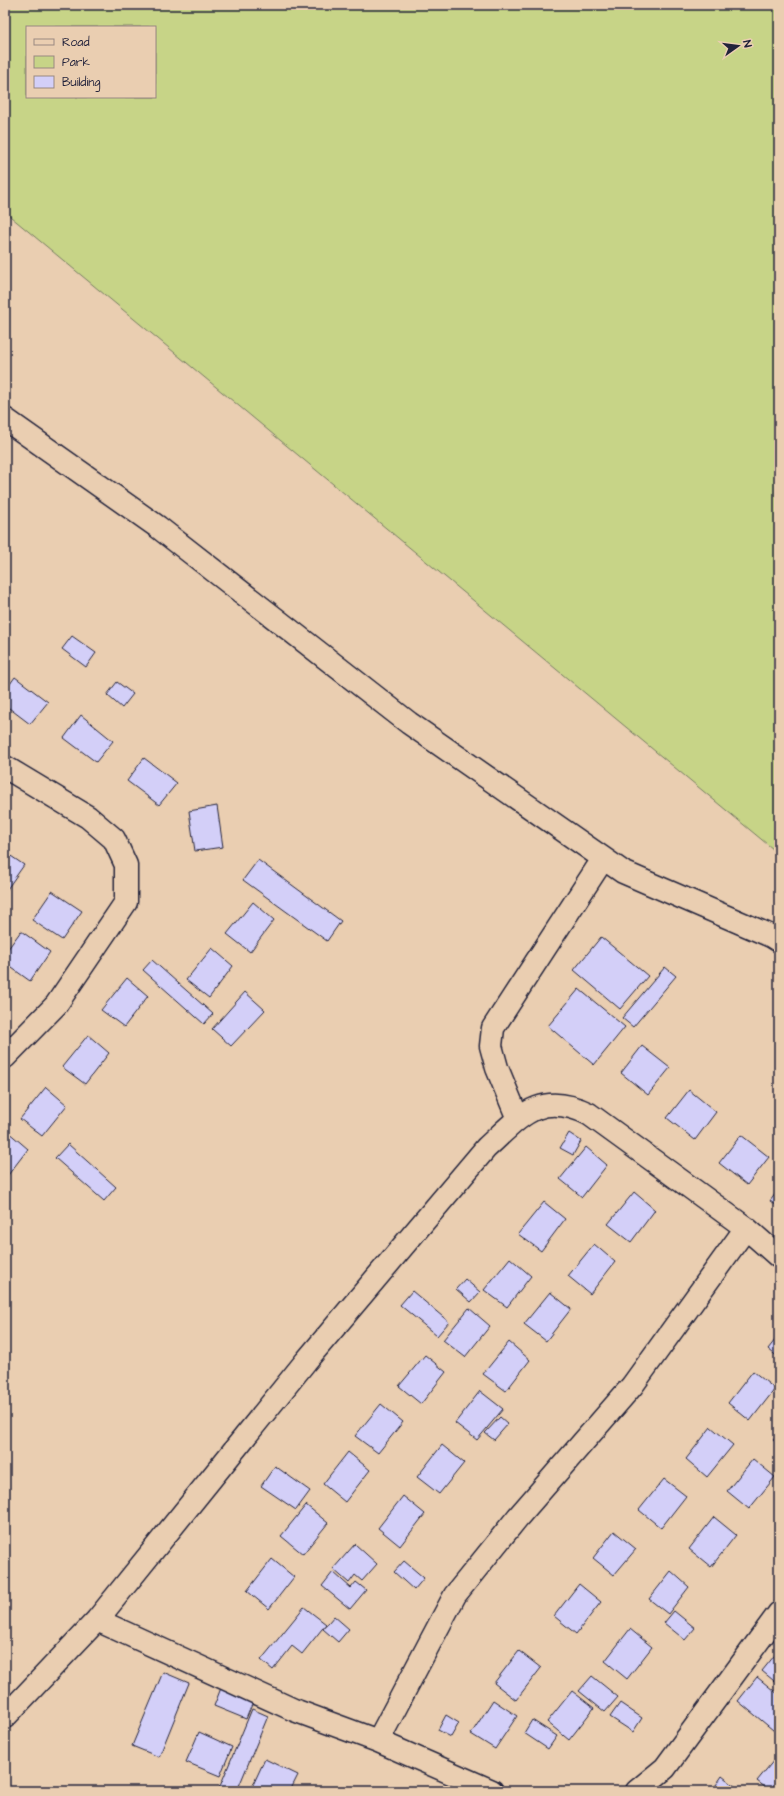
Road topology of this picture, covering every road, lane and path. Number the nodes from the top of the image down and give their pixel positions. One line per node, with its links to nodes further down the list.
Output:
1 (5, 419): 3 (street)
2 (5, 768): 5 (street)
3 (603, 859): 4 (street); 6 (street)
4 (779, 941)
5 (5, 1057)
6 (518, 1119): 7 (street); 10 (street)
7 (746, 1228): 8 (street); 12 (street)
8 (779, 1257)
9 (779, 1613): 14 (street)
10 (97, 1620): 11 (street); 12 (street)
11 (5, 1718)
12 (378, 1741): 13 (street)
13 (492, 1791)
14 (637, 1791)

